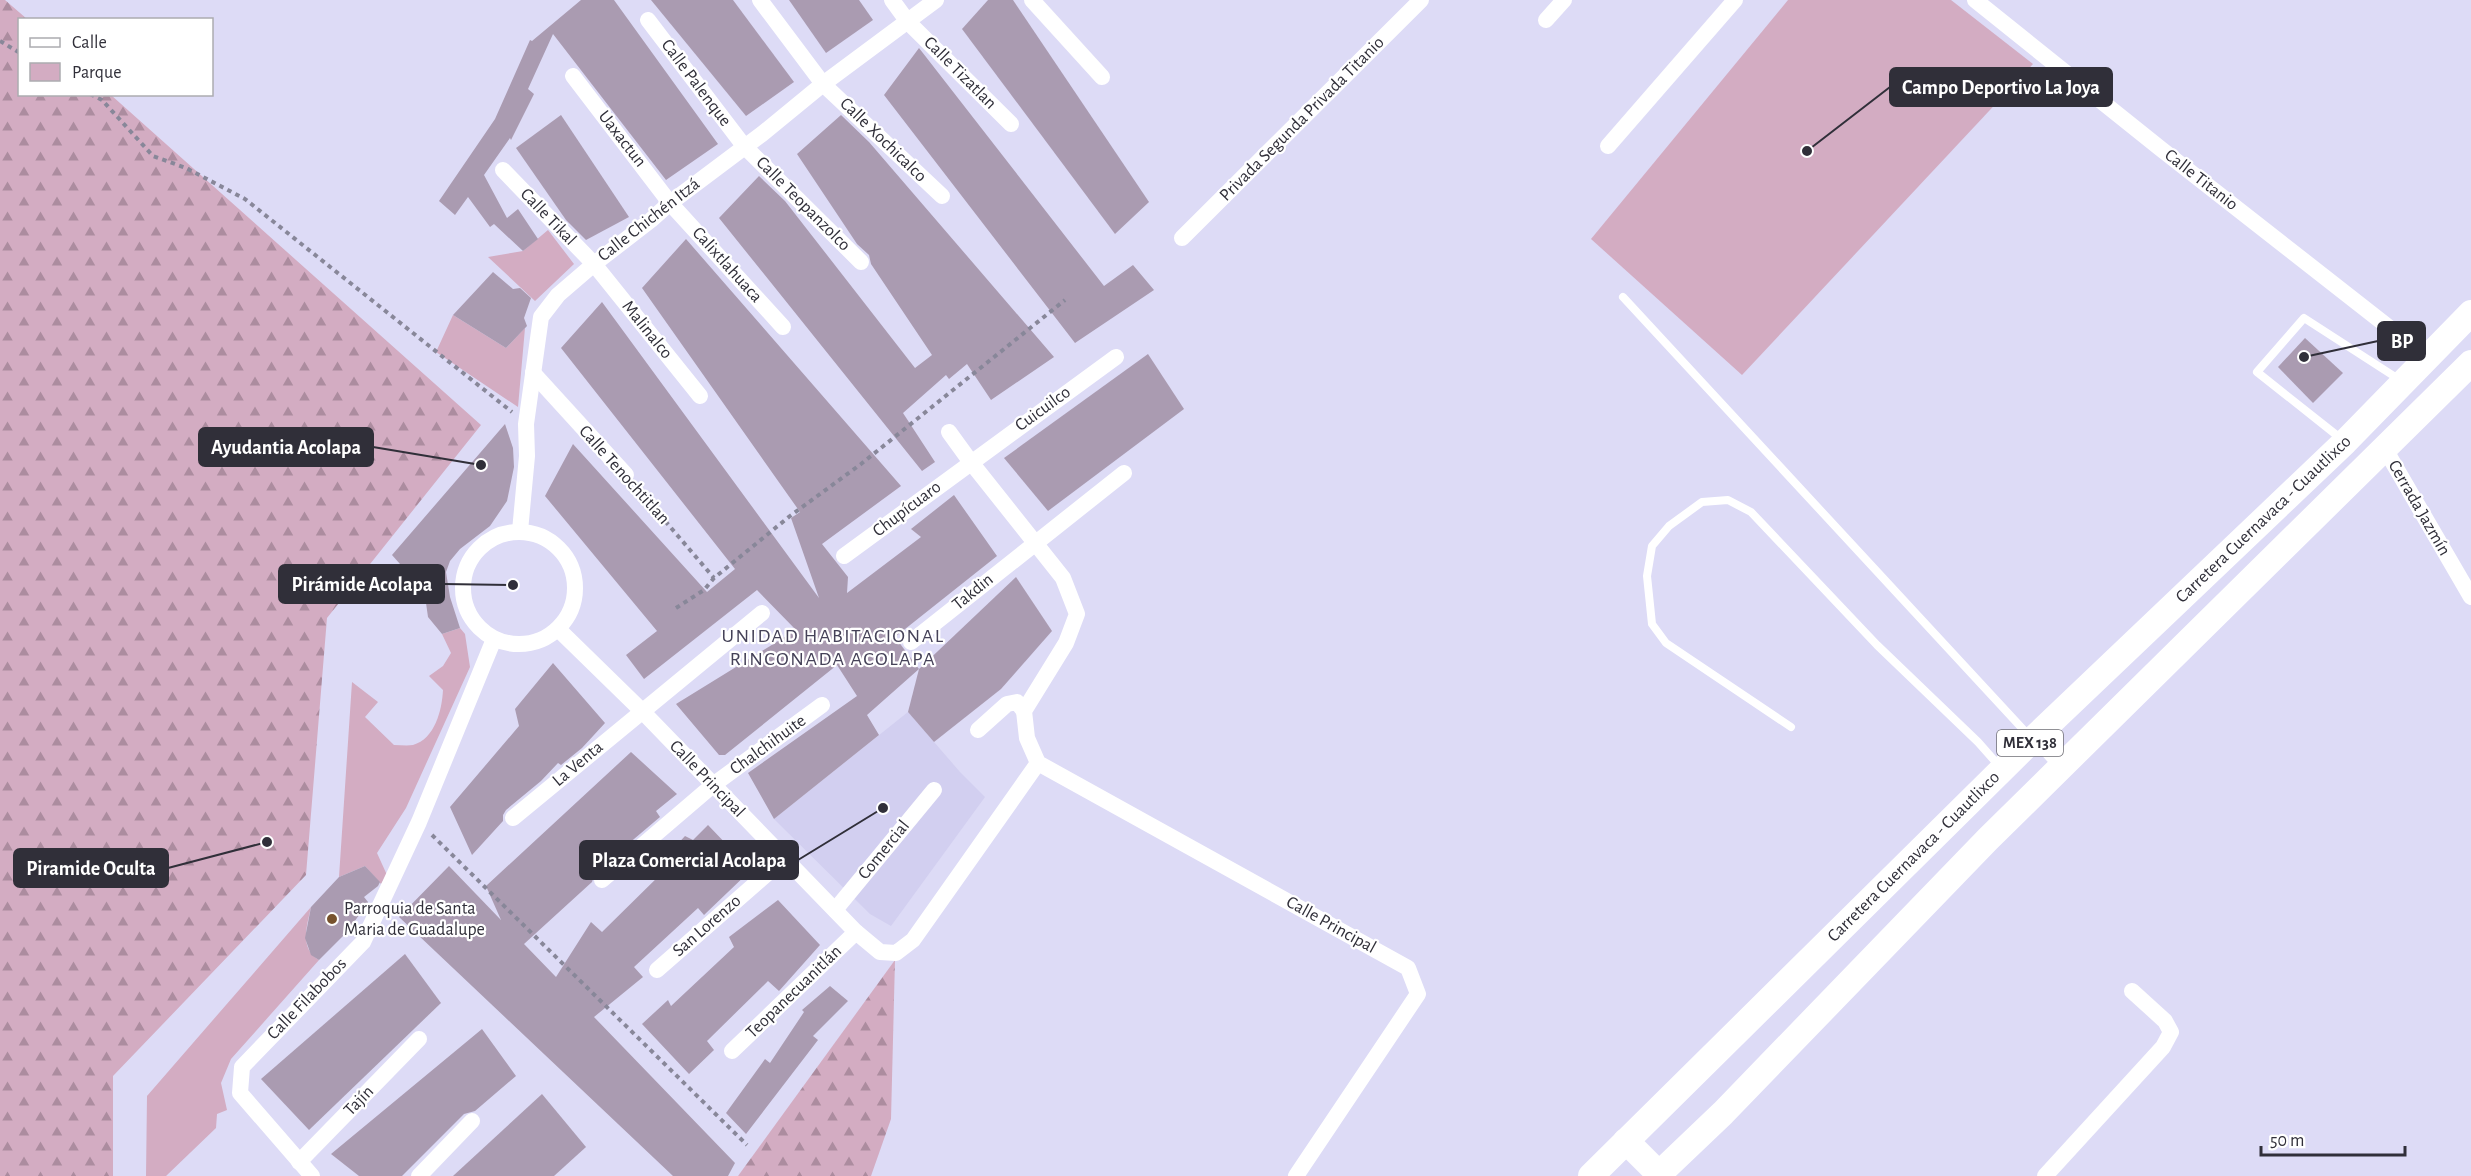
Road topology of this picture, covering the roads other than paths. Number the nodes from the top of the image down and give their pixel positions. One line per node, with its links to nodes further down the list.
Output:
1 (760, 0): 14 (street, Calle Xochicalco)
2 (892, 0): 11 (street, Calle Tizatlan)
3 (936, 0): 11 (street, Calle Chichén Itzá)
4 (1032, 0): 13 (street)
5 (1421, 0): 21 (street, Privada Segunda Privada Titanio)
6 (1564, 0): 10 (street)
7 (1735, 0): 17 (street)
8 (1975, 0): 28 (street, Calle Titanio)
9 (648, 20): 16 (street, Calle Palenque)
10 (1546, 20)
11 (908, 22): 14 (street, Calle Chichén Itzá); 15 (street, Calle Tizatlan)
12 (573, 76): 20 (street, Uaxactun)
13 (1102, 77)
14 (824, 84): 16 (street, Calle Chichén Itzá); 19 (street, Calle Xochicalco)
15 (1011, 124)
16 (744, 146): 20 (street, Calle Chichén Itzá); 22 (street, Calle Teopanzolco)
17 (1608, 146)
18 (503, 170): 23 (street, Calle Tikal)
19 (942, 196)
20 (670, 202): 23 (street, Calle Chichén Itzá); 26 (street, Calixtlahuaca)
21 (1182, 238)
22 (861, 262)
23 (594, 264): 30 (street, Calle Chichén Itzá); 32 (street, Malinalco)
24 (1623, 297): 52 (lane)
25 (2471, 313): 28 (main road, Carretera Cuernavaca - Cuautlixco / MEX 138)
26 (783, 327)
27 (1116, 357): 36 (street, Cuicuilco)
28 (2428, 358): 31 (main road, Carretera Cuernavaca - Cuautlixco / MEX 138)
29 (2471, 363): 35 (main road, Carretera Cuernavaca - Cuautlixco / MEX 138)
30 (533, 373): 38 (street, Calle Tenochtitlan); 39 (street, Calle Chichén Itzá)
31 (2403, 382): 34 (main road, Carretera Cuernavaca - Cuautlixco / MEX 138); 34 (lane)
32 (700, 396)
33 (949, 432): 36 (street)
34 (2345, 442): 52 (main road, Carretera Cuernavaca - Cuautlixco / MEX 138)
35 (2385, 449): 42 (street, Cerrada Jazmín); 54 (main road, Carretera Cuernavaca - Cuautlixco / MEX 138)
36 (970, 461): 40 (street); 41 (street, Chupícuaro)
37 (1124, 473): 40 (street, Takdin)
38 (626, 475)
39 (520, 531): 44 (street); 45 (street)
40 (1034, 542): 46 (street, Takdin); 49 (street)
41 (844, 556)
42 (2471, 597)
43 (762, 613): 48 (street, La Venta)
44 (558, 629): 45 (street); 48 (street, Calle Principal)
45 (494, 639): 69 (street, Calle Filabobos)
46 (911, 642)
47 (822, 705): 56 (street, Chalchihuite)
48 (642, 711): 56 (street, Calle Principal); 58 (street, La Venta)
49 (1024, 711): 51 (street); 53 (street)
50 (1791, 727): 55 (lane)
51 (978, 730)
52 (2032, 740): 54 (lane); 55 (main road, Carretera Cuernavaca - Cuautlixco / MEX 138)
53 (1038, 763): 62 (street, Calle Principal); 73 (street, Calle Principal)
54 (2060, 769): 70 (main road, Carretera Cuernavaca - Cuautlixco / MEX 138)
55 (2003, 770): 68 (main road, Carretera Cuernavaca - Cuautlixco / MEX 138)
56 (713, 784): 59 (street, Calle Principal); 60 (street, Chalchihuite)
57 (934, 790): 61 (street, Comercial)
58 (513, 818)
59 (784, 859): 61 (street, Calle Principal); 63 (street, San Lorenzo)
60 (602, 880)
61 (835, 910): 62 (street, Calle Principal)
62 (856, 932): 66 (street, Teopanecuanitlán)
63 (657, 970)
64 (2132, 991): 75 (street)
65 (419, 1039): 69 (street, Tajín)
66 (732, 1052)
67 (471, 1121): 72 (street)
68 (1626, 1141): 70 (main road); 74 (main road, Carretera Cuernavaca - Cuautlixco / MEX 138)
69 (299, 1162): 71 (street, Calle Filabobos)
70 (1658, 1175)
71 (312, 1176)
72 (419, 1176)
73 (1296, 1176)
74 (1592, 1176)
75 (2045, 1176)

